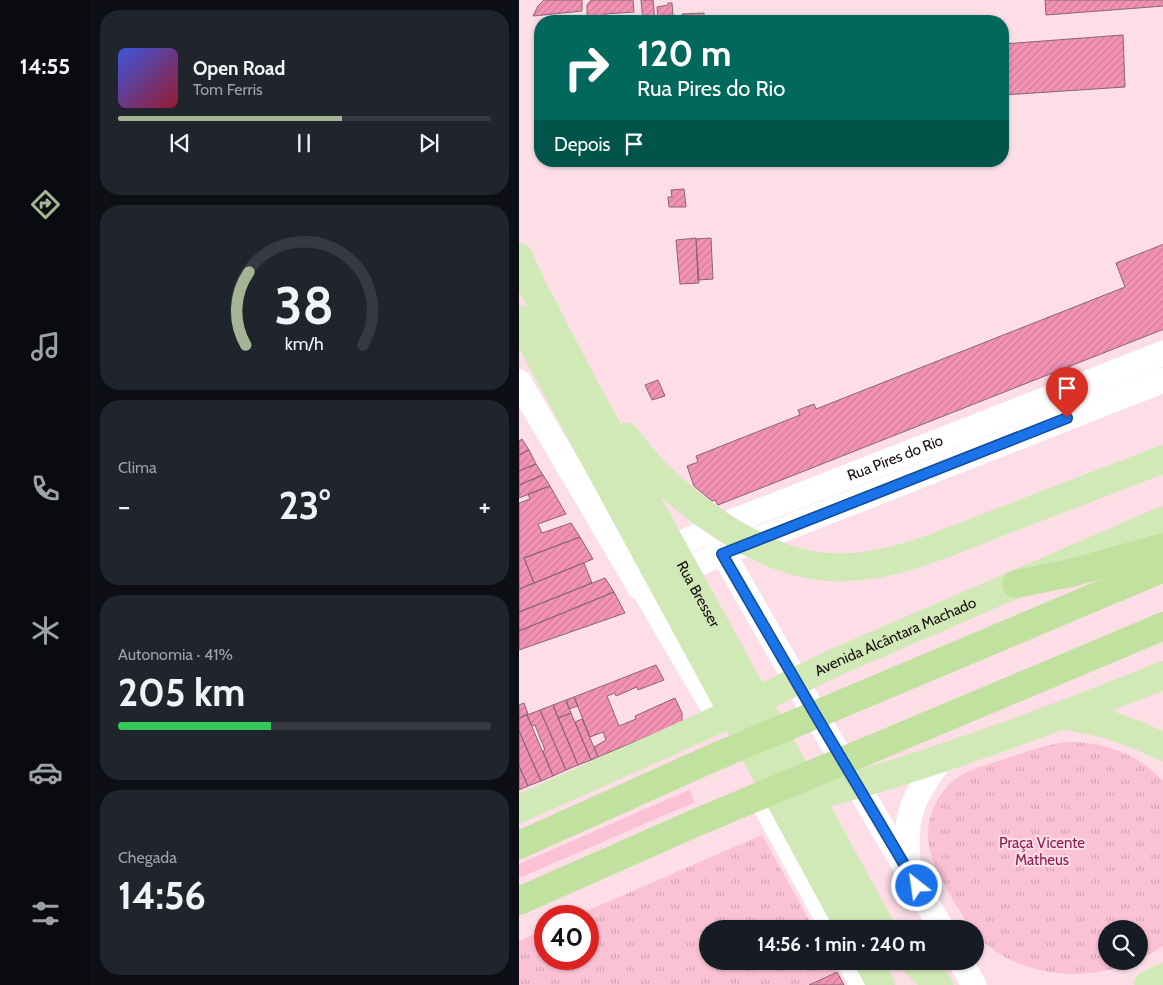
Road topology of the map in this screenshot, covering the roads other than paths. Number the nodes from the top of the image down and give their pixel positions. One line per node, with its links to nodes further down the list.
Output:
1 (519, 257): 7 (main road, Rua Bresser)
2 (519, 319): 38 (main road, Rua Bresser)
3 (1163, 353): 4 (street, Rua Pires do Rio)
4 (1128, 366): 8 (street); 9 (street, Rua Pires do Rio)
5 (1163, 380): 8 (street, Rua Pires do Rio)
6 (519, 382): 19 (street)
7 (585, 388): 11 (main road); 39 (main road, Rua Bresser)
8 (1138, 390): 10 (street, Rua Pires do Rio)
9 (1007, 414): 10 (street); 12 (street, Rua Pires do Rio)
10 (1015, 439): 13 (street, Rua Pires do Rio)
11 (1163, 459)
12 (861, 470): 13 (street); 15 (street, Rua Pires do Rio)
13 (872, 494): 17 (street, Rua Pires do Rio)
14 (1163, 520): 20 (main road, Avenida Alcântara Machado)
15 (711, 530): 17 (street); 19 (street, Rua Pires do Rio)
16 (1163, 547): 20 (highway)
17 (722, 554): 19 (street, Rua Pires do Rio); 23 (street)
18 (1163, 568): 25 (highway)
19 (634, 578): 24 (street)
20 (1016, 584): 23 (main road, Avenida Alcântara Machado)
21 (1163, 626): 29 (highway)
22 (1163, 676): 26 (main road)
23 (797, 682): 25 (street); 31 (main road, Avenida Alcântara Machado)
24 (708, 704)
25 (815, 714): 29 (street); 34 (highway)
26 (1064, 715): 27 (main road); 28 (main road)
27 (1163, 747)
28 (942, 758): 30 (main road); 35 (street)
29 (843, 761): 30 (street); 33 (highway)
30 (858, 785): 32 (main road); 35 (street)
31 (519, 808)
32 (764, 809): 33 (main road); 37 (street)
33 (706, 818): 36 (highway)
34 (519, 845)
35 (909, 872): 40 (street)
36 (519, 901)
37 (825, 920)
38 (845, 920)
39 (877, 920)
40 (936, 920)
41 (852, 970): 47 (street)
42 (873, 970): 48 (main road)
43 (905, 970): 49 (main road)
44 (923, 970): 50 (main road)
45 (965, 970): 51 (street)
46 (1163, 976): 52 (main road)
47 (859, 985)
48 (881, 985)
49 (913, 985)
50 (939, 985)
51 (974, 985)
52 (1148, 985)

